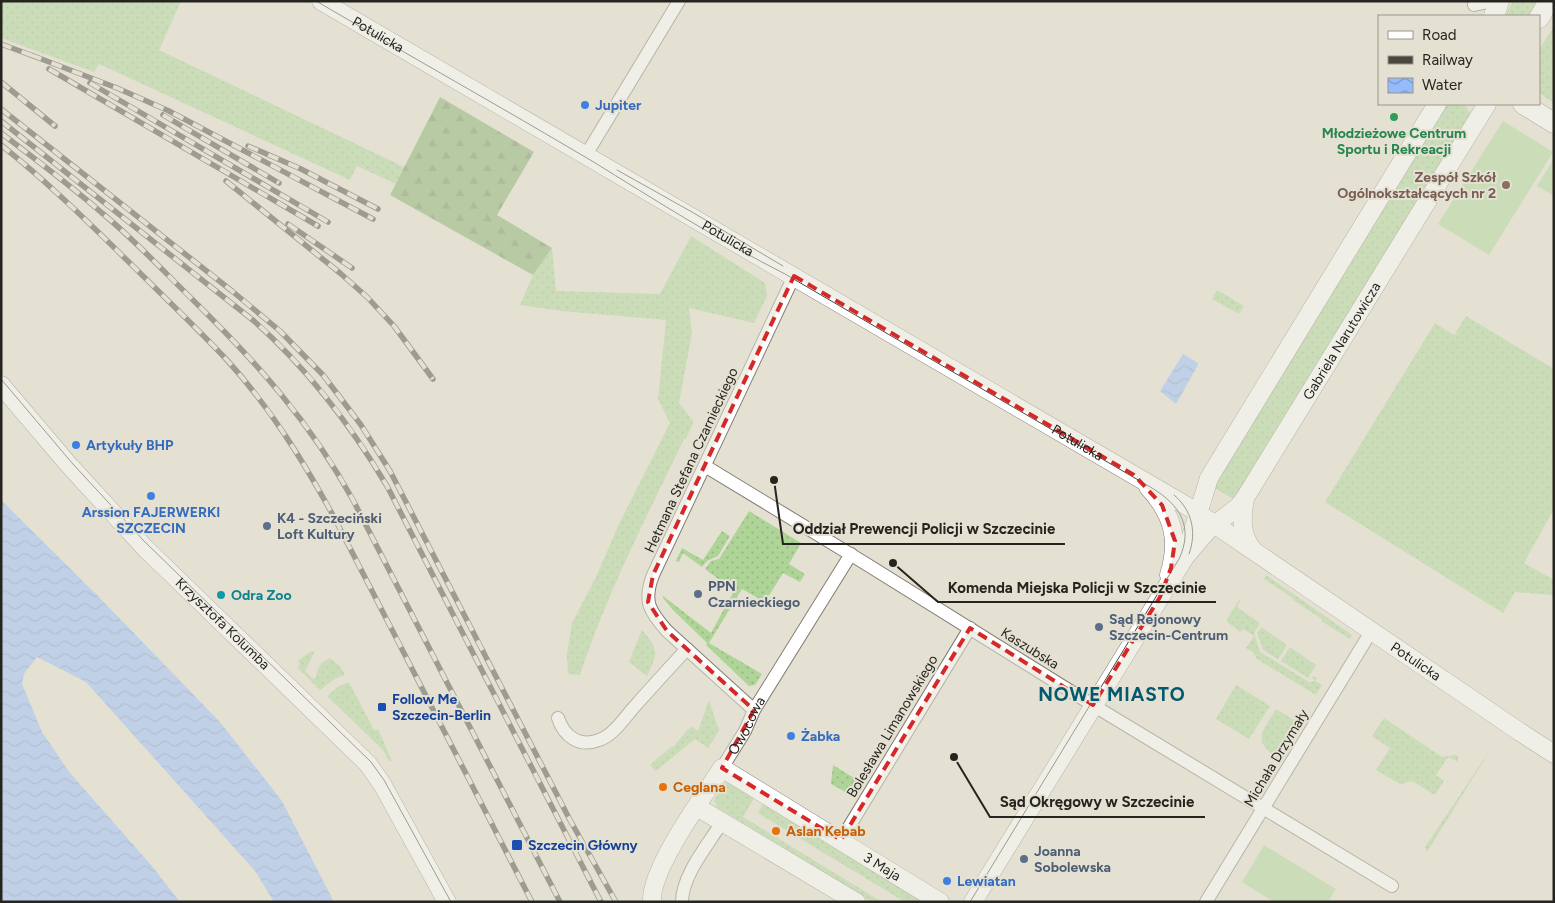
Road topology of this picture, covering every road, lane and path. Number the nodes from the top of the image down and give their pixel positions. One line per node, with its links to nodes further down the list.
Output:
1 (322, 1): 14 (street, Potulicka)
2 (679, 1): 14 (street)
3 (1493, 1): 6 (street)
4 (1499, 1): 7 (street); 8 (main road)
5 (1549, 1): 9 (main road)
6 (1473, 7)
7 (1490, 15)
8 (1494, 15)
9 (1540, 16)
10 (1436, 105): 19 (street, Gabriela Narutowicza)
11 (1486, 105): 21 (street, Gabriela Narutowicza)
12 (1525, 105): 13 (main road)
13 (1554, 123)
14 (586, 155): 15 (street, Potulicka)
15 (794, 276): 17 (street, Hetmana Stefana Czarnieckiego); 18 (street, Potulicka)
16 (1, 385): 40 (street, Krzysztofa Kolumba)
17 (705, 466): 25 (street, Kaszubska); 30 (street, Hetmana Stefana Czarnieckiego)
18 (1134, 475): 20 (street, Potulicka); 27 (street, Potulicka)
19 (1209, 478): 20 (street); 22 (street, Gabriela Narutowicza)
20 (1153, 486): 22 (street, Potulicka)
21 (1245, 498): 23 (street, Gabriela Narutowicza); 24 (street)
22 (1198, 512): 23 (street, Potulicka); 26 (street, Gabriela Narutowicza)
23 (1214, 524): 24 (street, Potulicka); 26 (street, Gabriela Narutowicza)
24 (1253, 550): 29 (street, Potulicka)
25 (850, 554): 28 (street, Kaszubska); 32 (street, Owocowa)
26 (1180, 564): 27 (street, Gabriela Narutowicza)
27 (1160, 597): 31 (street, Gabriela Narutowicza)
28 (970, 628): 31 (street, Kaszubska); 39 (street, Bolesława Limanowskiego)
29 (1372, 630): 34 (street, Potulicka); 37 (street, Michała Drzymały)
30 (687, 649): 32 (street, Hetmana Stefana Czarnieckiego); 33 (street)
31 (1093, 705): 37 (street, Kaszubska); 48 (street, Gabriela Narutowicza)
32 (754, 710): 35 (street, Owocowa)
33 (558, 718)
34 (1554, 754)
35 (722, 768): 36 (street, Owocowa); 39 (street, 3 Maja)
36 (697, 807): 38 (street); 44 (street, Owocowa)
37 (1263, 808): 41 (street, Kaszubska); 49 (street, Michała Drzymały)
38 (722, 822): 45 (street); 46 (street)
39 (841, 840): 47 (street, 3 Maja)
40 (430, 872): 42 (street, Krzysztofa Kolumba); 43 (street, Krzysztofa Kolumba)
41 (1392, 886)
42 (435, 902)
43 (447, 902)
44 (652, 902)
45 (682, 902)
46 (856, 902)
47 (940, 902)
48 (973, 902)
49 (1206, 902)

